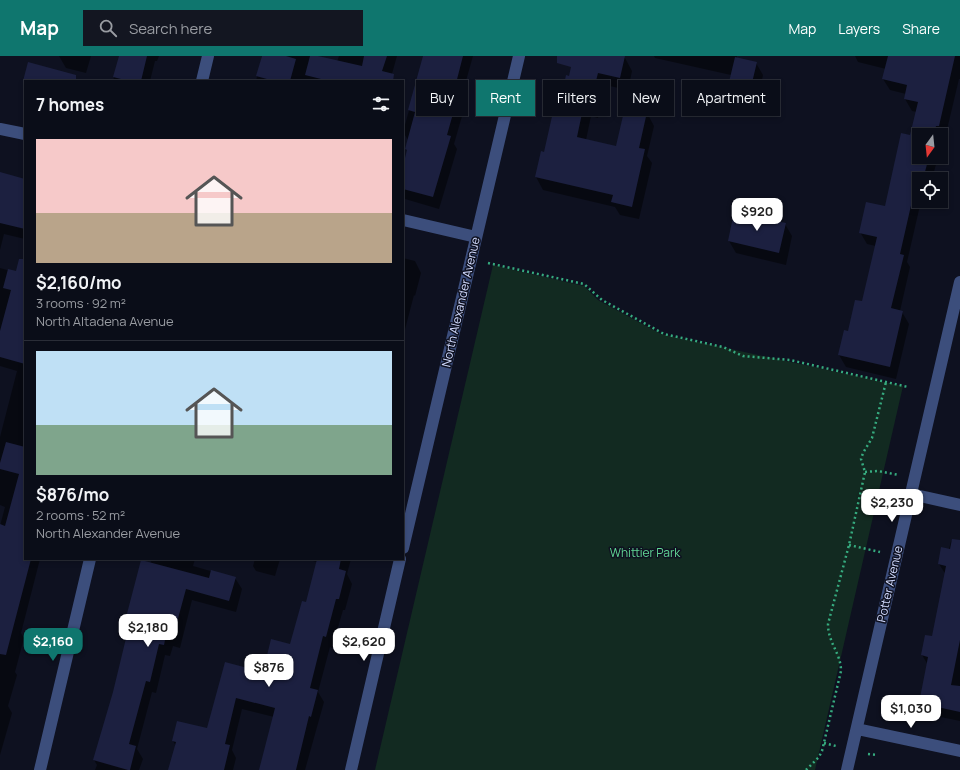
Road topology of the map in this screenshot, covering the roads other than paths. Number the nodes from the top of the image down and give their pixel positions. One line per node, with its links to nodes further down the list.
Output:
1 (208, 56): 3 (street)
2 (519, 56): 7 (street, North Alexander Avenue)
3 (202, 80)
4 (0, 129): 5 (street)
5 (24, 134)
6 (404, 220): 7 (street)
7 (476, 237): 11 (street, North Alexander Avenue)
8 (960, 282): 9 (street, Potter Avenue)
9 (911, 494): 10 (street); 14 (street, Potter Avenue)
10 (960, 505)
11 (404, 544)
12 (90, 560): 16 (street)
13 (400, 560): 17 (street)
14 (857, 728): 15 (street); 18 (street, Potter Avenue)
15 (960, 751)
16 (40, 770)
17 (351, 770)
18 (847, 770)

